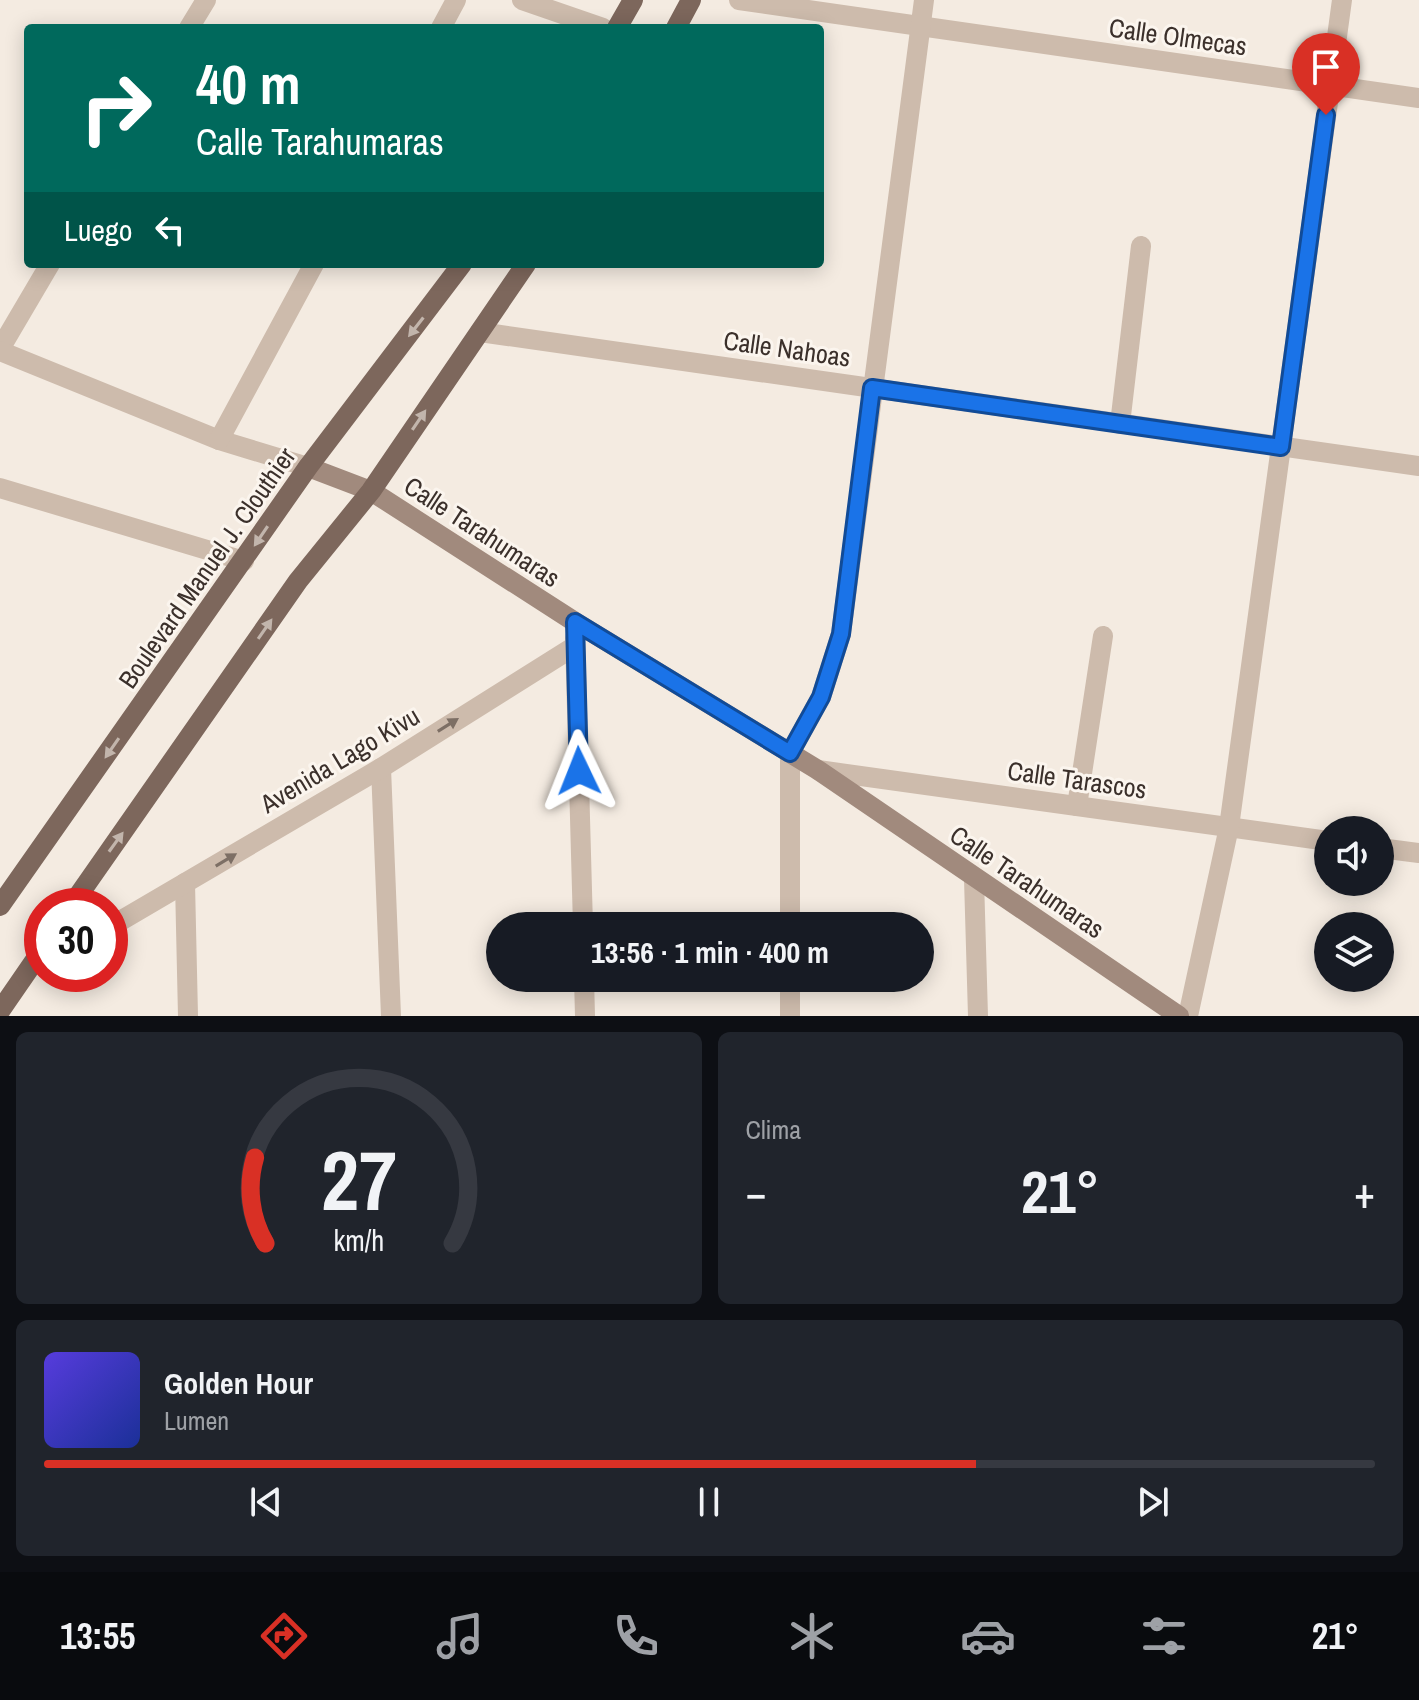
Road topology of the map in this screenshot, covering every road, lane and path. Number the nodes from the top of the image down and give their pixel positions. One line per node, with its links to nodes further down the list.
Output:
1 (206, 0): 9 (street)
2 (456, 0): 10 (street)
3 (522, 0): 11 (street)
4 (633, 0): 12 (main road)
5 (691, 0): 13 (main road)
6 (739, 0): 14 (street, Calle Olmecas)
7 (924, 0): 14 (street)
8 (1342, 0): 15 (street)
9 (191, 24)
10 (443, 24)
11 (591, 24)
12 (619, 24)
13 (678, 24)
14 (921, 26): 15 (street, Calle Olmecas); 24 (street)
15 (1331, 85): 16 (street, Calle Olmecas); 27 (street)
16 (1419, 98)
17 (1141, 246): 25 (street)
18 (48, 268): 23 (street)
19 (312, 268): 26 (street)
20 (459, 268): 29 (main road, Boulevard Manuel J. Clouthier, one-way to 29)
21 (523, 268): 22 (main road)
22 (480, 332): 24 (street, Calle Nahoas); 31 (main road, one-way to 22)
23 (0, 350): 26 (street, Calle Tarahumaras)
24 (872, 388): 25 (street, Calle Nahoas); 36 (street)
25 (1120, 424): 27 (street, Calle Nahoas)
26 (219, 440): 29 (street, Calle Tarahumaras)
27 (1281, 447): 28 (street, Calle Nahoas); 40 (street)
28 (1419, 466)
29 (308, 467): 31 (street, Calle Tarahumaras); 32 (main road, Boulevard Manuel J. Clouthier, one-way to 32)
30 (0, 488): 32 (street)
31 (371, 491): 33 (street, Calle Tarahumaras); 46 (main road, one-way to 31)
32 (244, 561): 47 (main road, Boulevard Manuel J. Clouthier, one-way to 47)
33 (575, 622): 35 (street); 36 (street, Calle Tarahumaras)
34 (1103, 636): 39 (street)
35 (575, 646): 37 (street, Avenida Lago Kivu, one-way to 35); 48 (street)
36 (790, 753): 38 (street, Calle Tarahumaras); 49 (street)
37 (381, 768): 45 (street, Avenida Lago Kivu, one-way to 37); 56 (street)
38 (818, 770): 39 (street, Calle Tarascos); 44 (street, Calle Tarahumaras)
39 (1077, 806): 40 (street, Calle Tarascos)
40 (1229, 827): 41 (street, Calle Tarascos); 61 (street)
41 (1314, 839)
42 (1394, 850): 43 (street)
43 (1419, 853)
44 (974, 879): 59 (street); 60 (street, Calle Tarahumaras)
45 (185, 883): 50 (street, Avenida Lago Kivu); 55 (street)
46 (84, 888)
47 (0, 906)
48 (583, 912)
49 (790, 912)
50 (128, 916)
51 (24, 978): 54 (main road)
52 (584, 992): 57 (street)
53 (790, 992): 58 (street)
54 (0, 1011)
55 (188, 1016)
56 (391, 1016)
57 (585, 1016)
58 (790, 1016)
59 (978, 1016)
60 (1179, 1016)
61 (1188, 1016)

